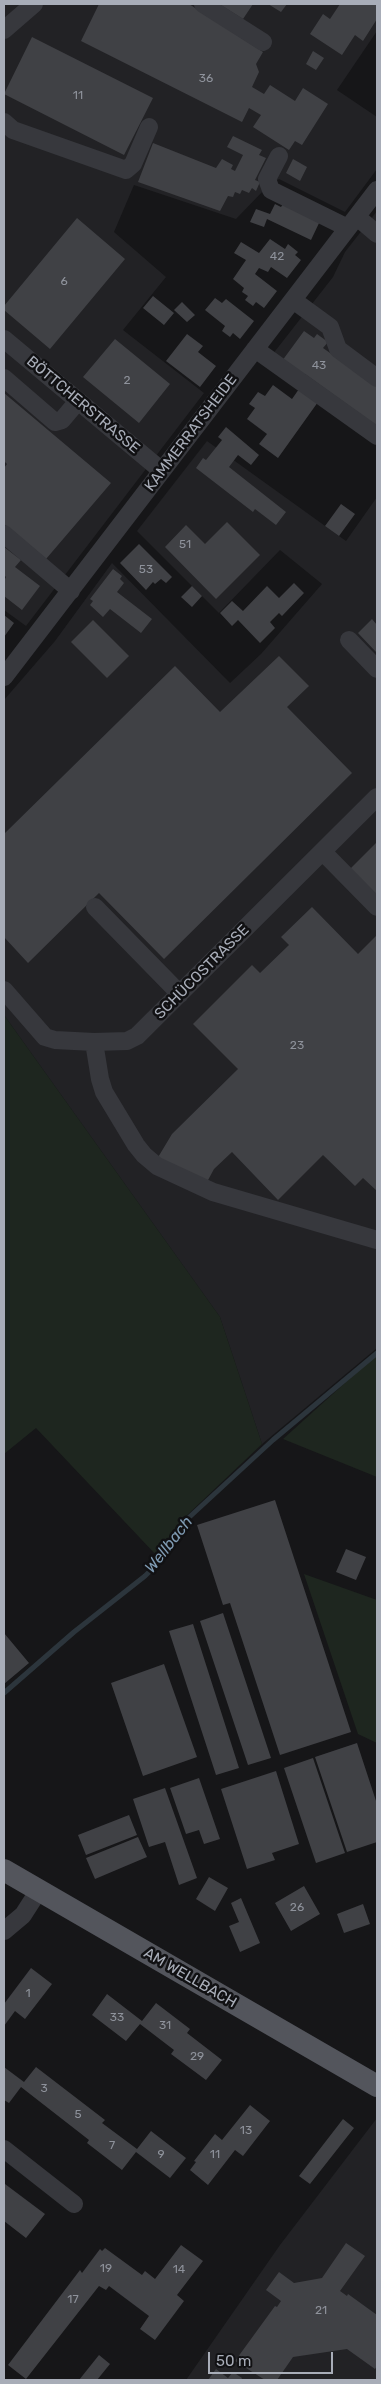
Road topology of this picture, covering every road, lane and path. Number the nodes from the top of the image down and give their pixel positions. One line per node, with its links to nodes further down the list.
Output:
1 (34, 4): 3 (street)
2 (203, 4): 4 (street)
3 (4, 30)
4 (263, 42)
5 (4, 122): 6 (street)
6 (148, 127)
7 (278, 156): 9 (street)
8 (377, 190): 9 (street, KAMMERRATSHEIDE)
9 (352, 223): 10 (street); 11 (street, KAMMERRATSHEIDE)
10 (377, 234)
11 (293, 300): 13 (street, KAMMERRATSHEIDE); 15 (street)
12 (4, 339): 16 (street, BÖTTCHERSTRASSE)
13 (255, 349): 17 (street); 18 (street, KAMMERRATSHEIDE)
14 (4, 378): 16 (street)
15 (377, 378)
16 (78, 401): 18 (street, BÖTTCHERSTRASSE)
17 (377, 436)
18 (162, 471): 20 (street, KAMMERRATSHEIDE)
19 (4, 534): 20 (street)
20 (71, 591): 23 (street, KAMMERRATSHEIDE)
21 (349, 640): 22 (street)
22 (377, 669)
23 (4, 677)
24 (377, 798): 25 (street, SCHÜCOSTRASSE)
25 (323, 852): 27 (street); 29 (street, SCHÜCOSTRASSE)
26 (95, 906): 29 (street)
27 (377, 907)
28 (4, 990): 30 (street, SCHÜCOSTRASSE)
29 (180, 994): 30 (street, SCHÜCOSTRASSE)
30 (94, 1042): 31 (street)
31 (377, 1240)
32 (4, 1870): 33 (main road, AM WELLBACH)
33 (39, 1890): 34 (street); 35 (main road, AM WELLBACH)
34 (4, 1931)
35 (377, 2086)
36 (4, 2149): 37 (street)
37 (74, 2204)

